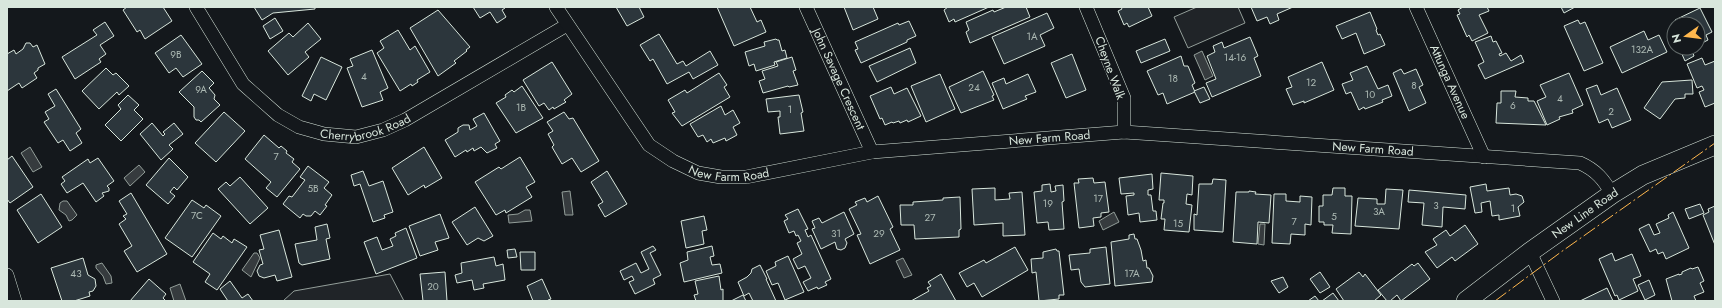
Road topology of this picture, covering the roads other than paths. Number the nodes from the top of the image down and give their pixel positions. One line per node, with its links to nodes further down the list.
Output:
1 (196, 7): 6 (street, Cherrybrook Road)
2 (556, 7): 6 (street, New Farm Road)
3 (806, 7): 9 (street, John Savage Crescent)
4 (1086, 7): 7 (street, Cheyne Walk)
5 (1416, 7): 10 (street, Attunga Avenue)
6 (567, 25): 9 (street, New Farm Road)
7 (1124, 132): 9 (street, New Farm Road); 10 (street, New Farm Road)
8 (1715, 145): 11 (main road, New Line Road)
9 (872, 152)
10 (1484, 157): 11 (street, New Farm Road)
11 (1612, 194): 12 (main road, New Line Road)
12 (1530, 252): 15 (main road, New Line Road); 16 (street)
13 (7, 275): 14 (street)
14 (15, 301)
15 (1466, 301)
16 (1553, 301)

